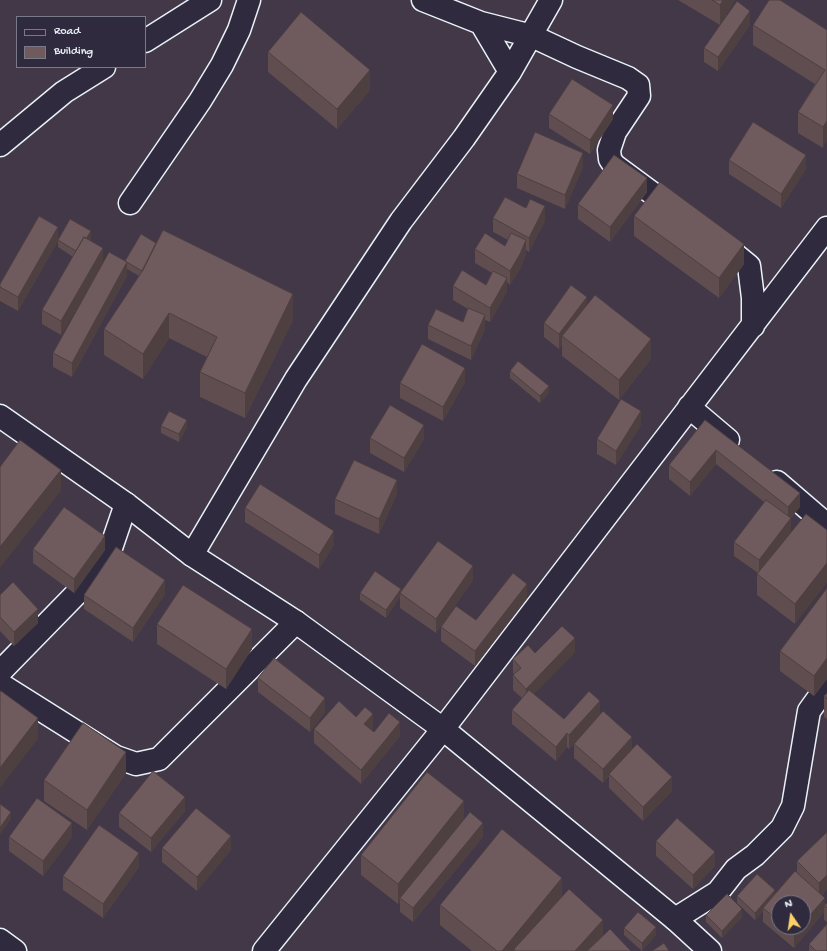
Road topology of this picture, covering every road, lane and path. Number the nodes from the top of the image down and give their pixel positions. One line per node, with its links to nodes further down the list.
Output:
1 (210, 0): 7 (street)
2 (249, 0): 11 (street)
3 (423, 0): 5 (street)
4 (551, 0): 6 (street)
5 (481, 23): 6 (street); 9 (street)
6 (532, 36): 9 (street); 13 (street)
7 (146, 40)
8 (102, 68): 10 (street)
9 (510, 72): 20 (street)
10 (0, 145)
11 (130, 203)
12 (827, 228): 13 (street)
13 (753, 326): 14 (street)
14 (689, 407): 16 (street); 25 (street)
15 (0, 416): 18 (street)
16 (743, 453)
17 (761, 469): 19 (street)
18 (126, 504): 20 (street); 22 (street)
19 (827, 526)
20 (192, 555): 21 (street)
21 (296, 622): 23 (street); 25 (street)
22 (0, 672)
23 (0, 684)
24 (827, 686): 26 (street)
25 (443, 729): 26 (street); 30 (street)
26 (675, 919): 28 (street)
27 (0, 940): 29 (street)
28 (702, 948)
29 (15, 951)
30 (264, 951)

